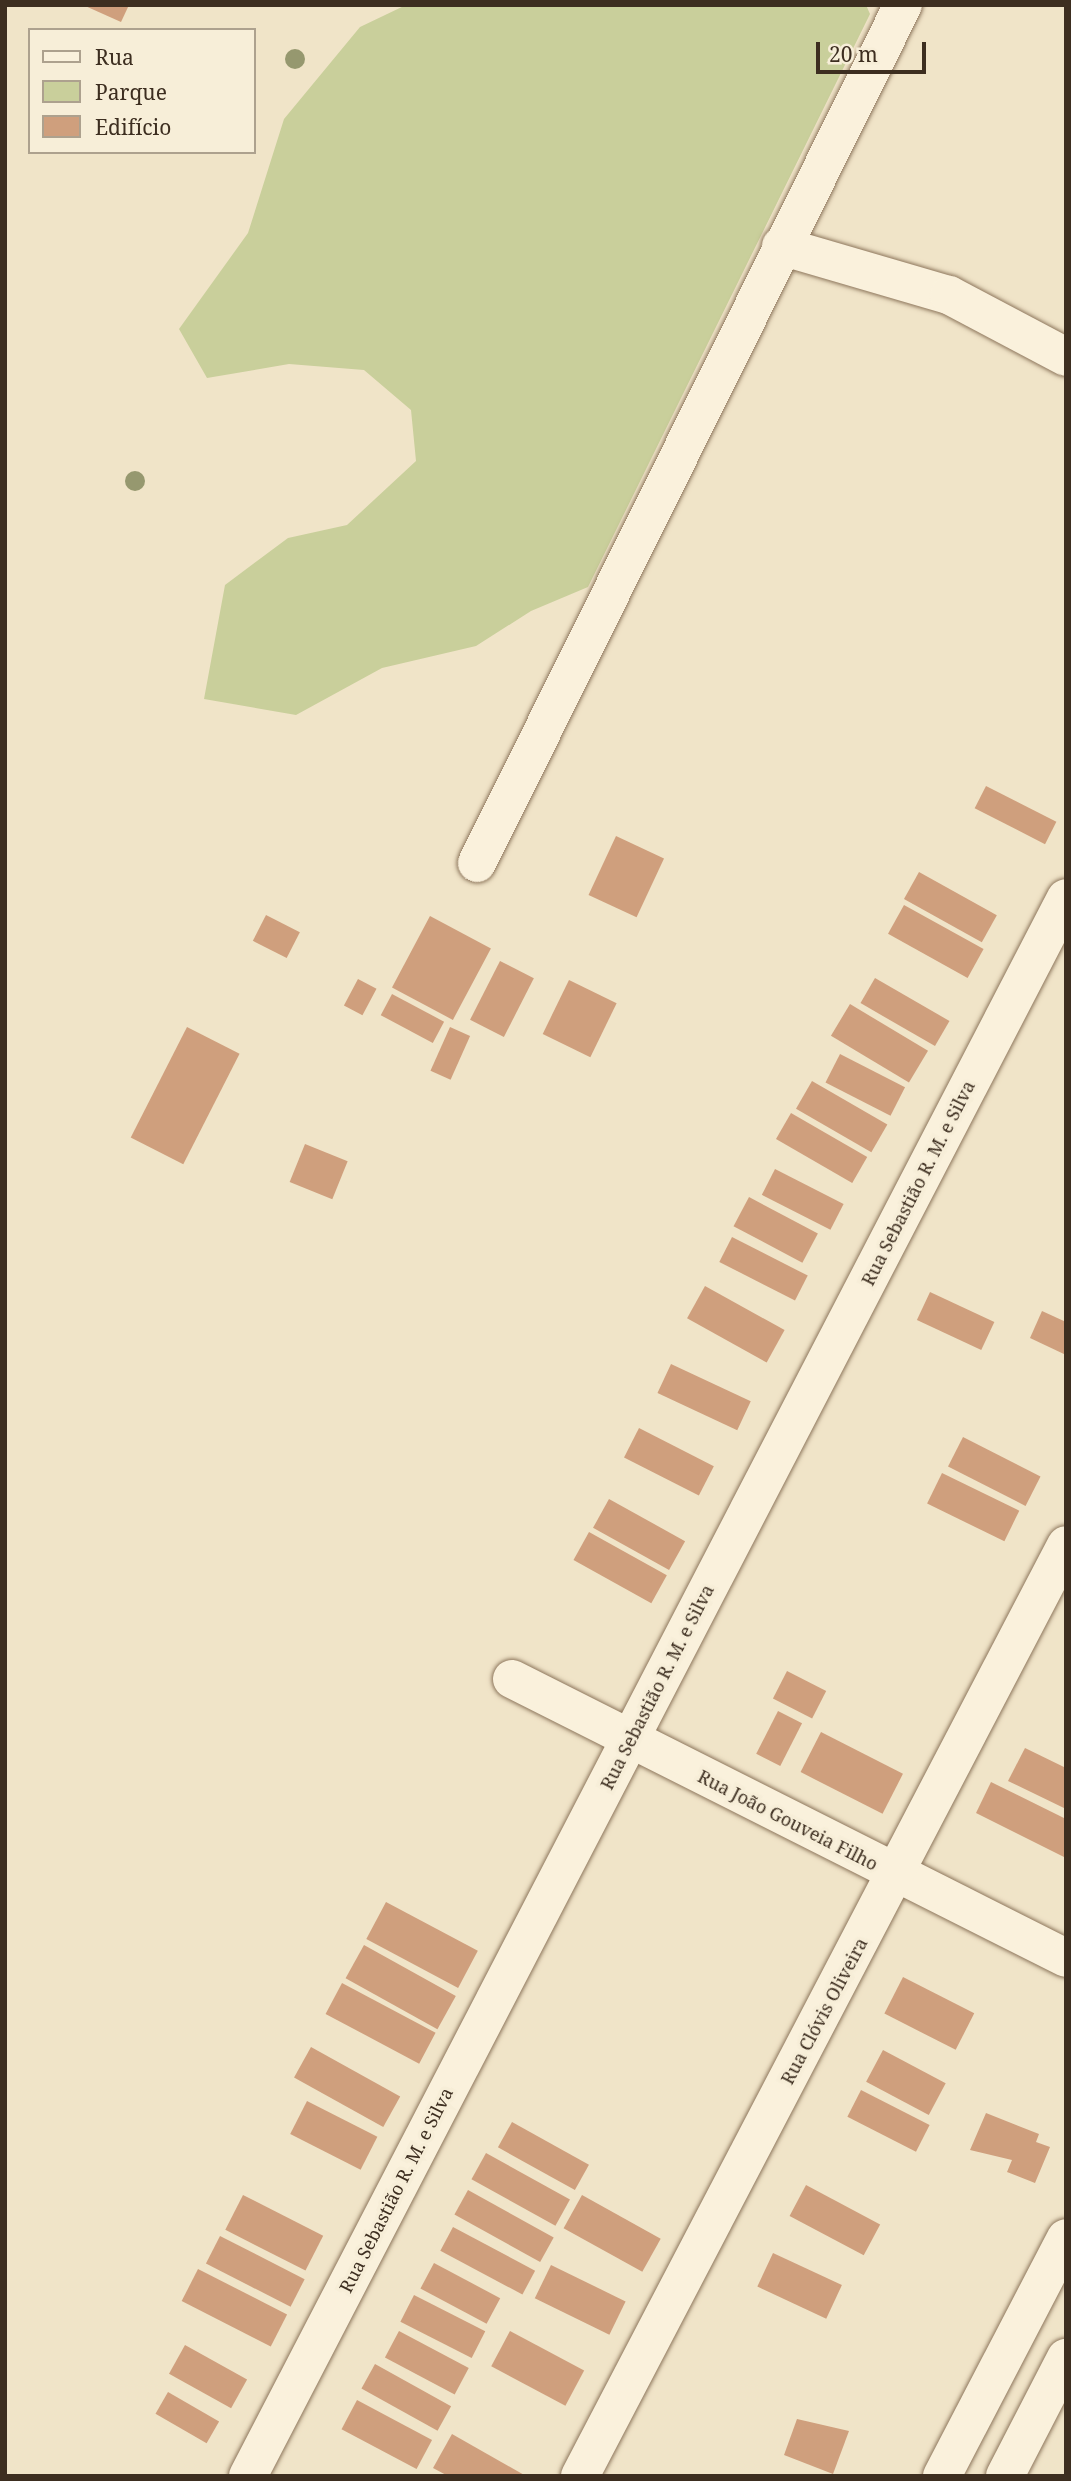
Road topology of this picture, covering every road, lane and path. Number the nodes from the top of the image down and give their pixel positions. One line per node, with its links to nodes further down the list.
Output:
1 (902, 5): 2 (street)
2 (781, 246): 3 (street); 4 (street)
3 (1066, 358)
4 (477, 863)
5 (1066, 898): 8 (street, Rua Sebastião R. M. e Silva)
6 (1066, 1545): 9 (street, Rua Clóvis Oliveira)
7 (512, 1679): 8 (street, Rua João Gouveia Filho)
8 (630, 1739): 9 (street, Rua João Gouveia Filho); 13 (street, Rua Sebastião R. M. e Silva)
9 (895, 1875): 10 (street, Rua João Gouveia Filho); 14 (street, Rua Clóvis Oliveira)
10 (1066, 1958)
11 (1066, 2238): 15 (street)
12 (1066, 2358): 16 (street)
13 (248, 2476)
14 (580, 2476)
15 (942, 2476)
16 (1005, 2476)

